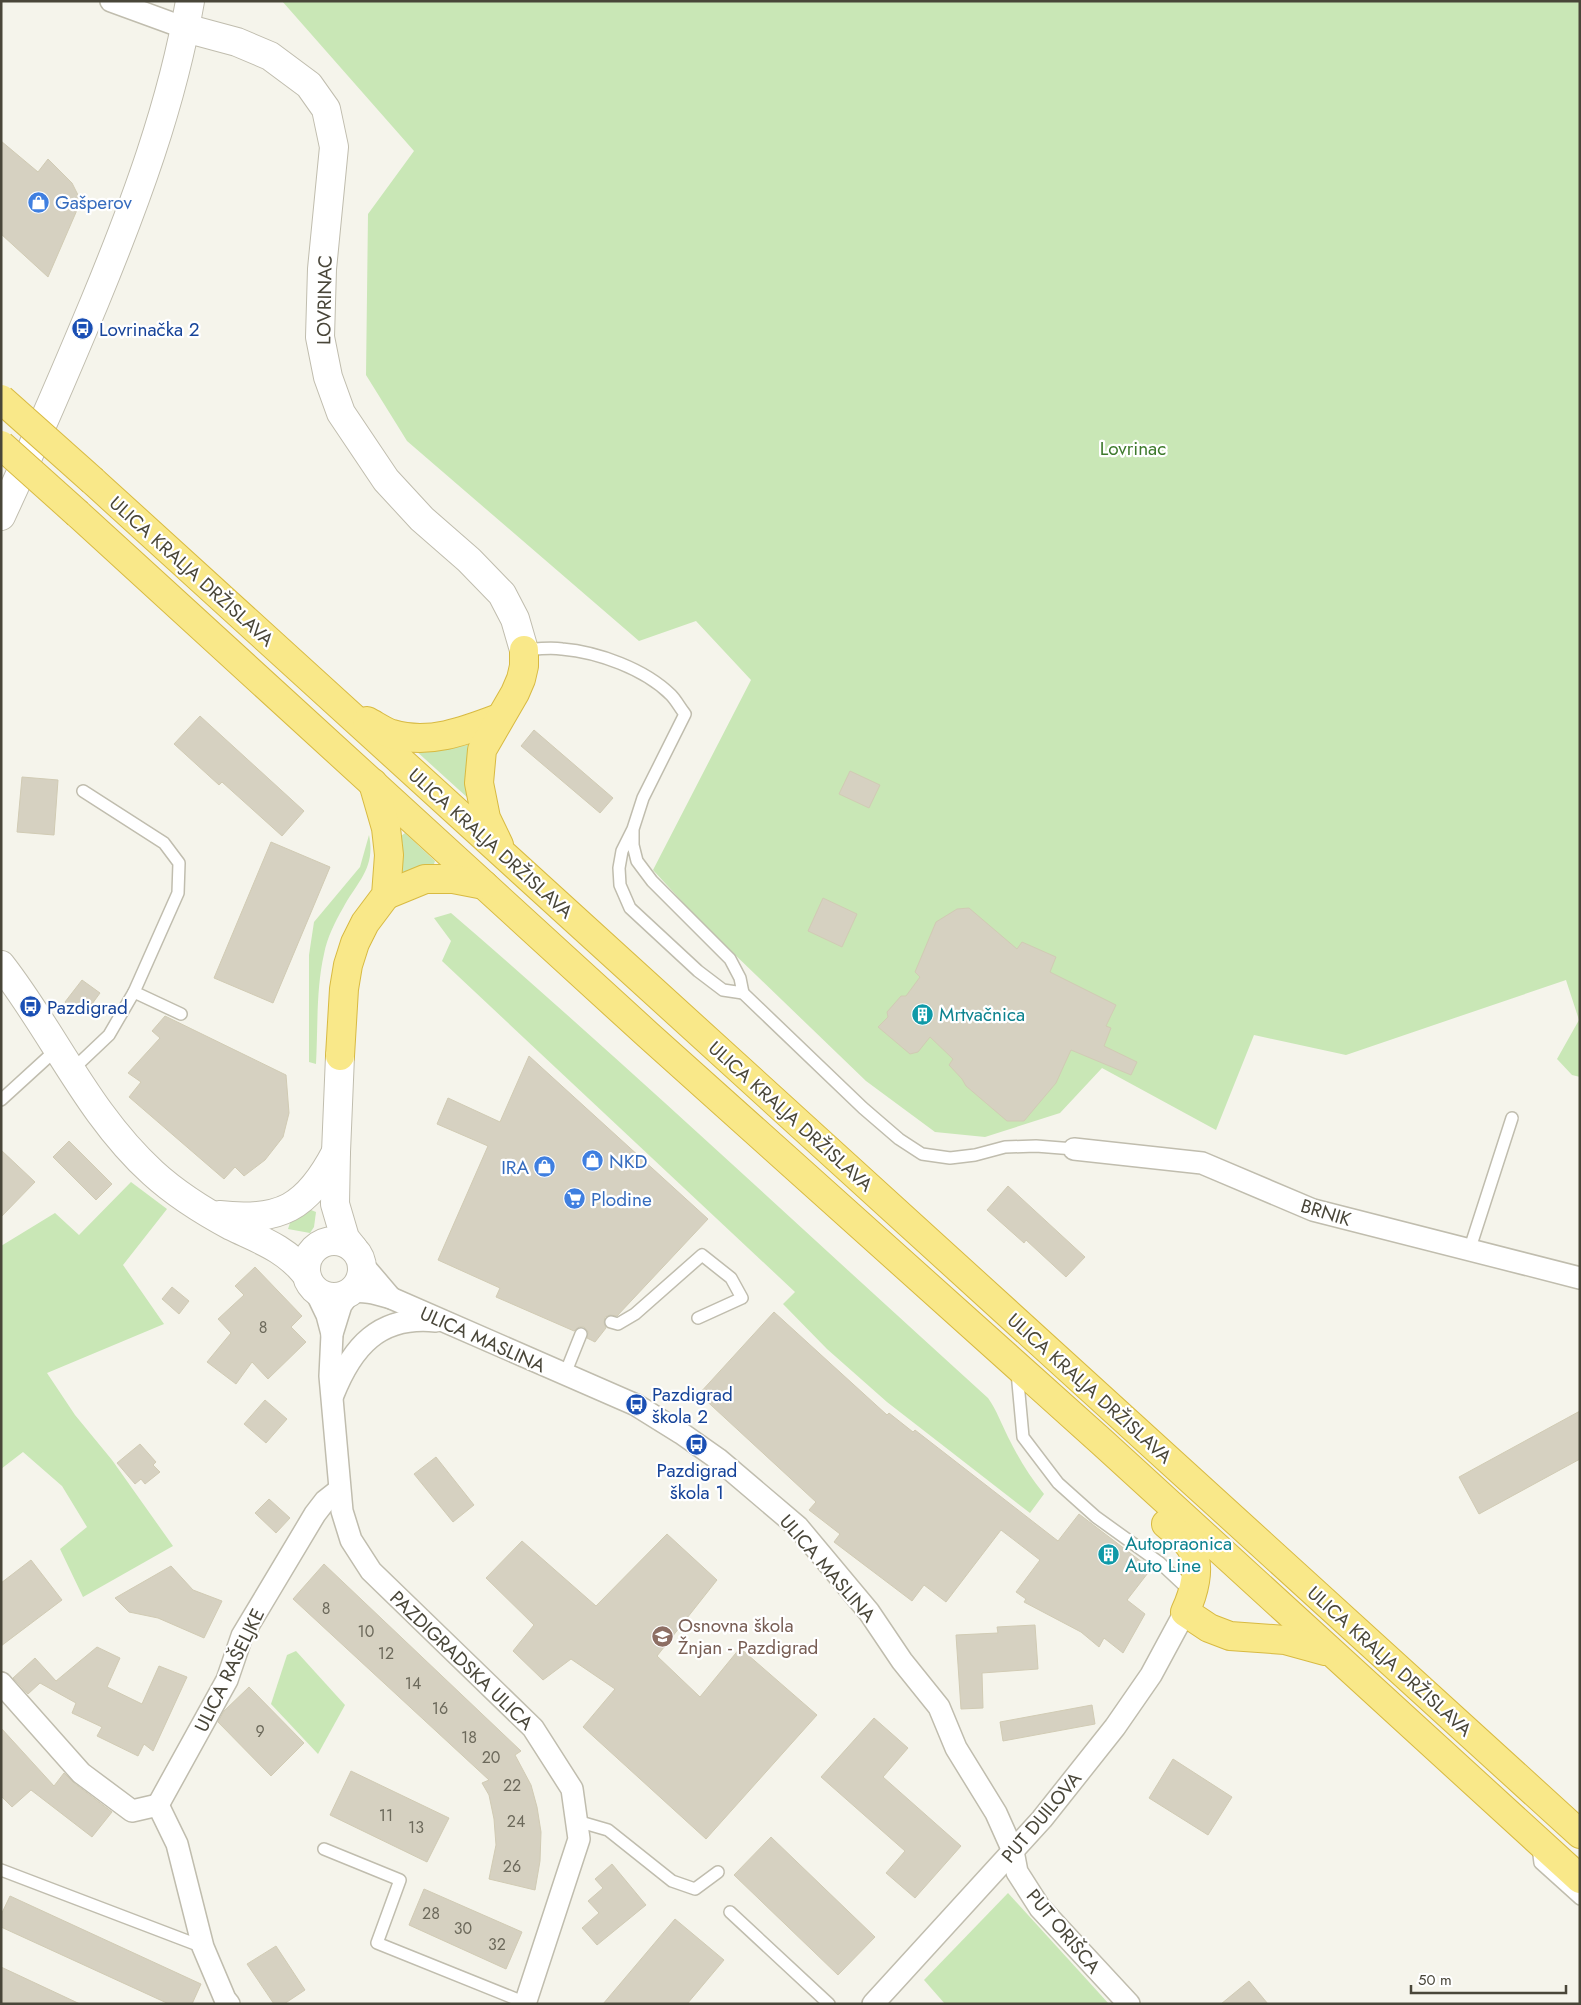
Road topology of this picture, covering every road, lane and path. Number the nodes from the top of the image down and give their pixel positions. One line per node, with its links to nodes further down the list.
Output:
1 (111, 1): 3 (street)
2 (190, 1): 3 (street)
3 (185, 28): 6 (street); 7 (street, LOVRINAC)
4 (1, 399): 8 (highway, ULICA KRALJA DRŽISLAVA, bridge)
5 (1, 445): 10 (highway, ULICA KRALJA DRŽISLAVA, bridge)
6 (1, 516)
7 (524, 650): 9 (highway); 12 (lane)
8 (347, 711): 9 (highway); 13 (highway, ULICA KRALJA DRŽISLAVA)
9 (499, 718): 13 (highway)
10 (373, 783): 14 (highway, ULICA KRALJA DRŽISLAVA); 15 (highway)
11 (83, 791): 17 (lane)
12 (633, 829): 18 (lane); 18 (lane)
13 (504, 856): 52 (highway, ULICA KRALJA DRŽISLAVA)
14 (484, 885): 15 (highway); 42 (highway, ULICA KRALJA DRŽISLAVA)
15 (386, 895): 21 (highway)
16 (1, 965): 20 (street)
17 (134, 992): 19 (lane); 22 (lane)
18 (743, 993): 25 (lane)
19 (181, 1014)
20 (58, 1048): 22 (street); 23 (lane)
21 (340, 1056): 26 (street)
22 (71, 1071): 28 (street)
23 (1, 1100)
24 (1512, 1118): 31 (lane)
25 (1074, 1149): 31 (street, BRNIK)
26 (336, 1152): 27 (street); 28 (street)
27 (335, 1204): 30 (street); 32 (street)
28 (208, 1213): 29 (street)
29 (273, 1245): 30 (street); 34 (street)
30 (320, 1245): 32 (street); 34 (street)
31 (1469, 1251): 33 (street, BRNIK)
32 (358, 1256): 35 (street); 36 (street, ULICA MASLINA)
33 (1580, 1278)
34 (311, 1282): 35 (street); 40 (street)
35 (350, 1293): 36 (street, ULICA MASLINA); 40 (street)
36 (391, 1298): 38 (street, ULICA MASLINA)
37 (698, 1318): 39 (lane)
38 (445, 1322): 43 (street, ULICA MASLINA); 44 (street)
39 (611, 1322)
40 (332, 1334): 44 (street, PAZDIGRADSKA ULICA)
41 (581, 1334): 43 (lane)
42 (1017, 1365): 45 (highway, ULICA KRALJA DRŽISLAVA); 47 (lane)
43 (565, 1374): 55 (street, ULICA MASLINA)
44 (332, 1398): 46 (street, PAZDIGRADSKA ULICA)
45 (1104, 1443): 47 (highway); 48 (highway, ULICA KRALJA DRŽISLAVA)
46 (339, 1490): 50 (street, ULICA RAŠELJKE); 51 (street, PAZDIGRADSKA ULICA)
47 (1189, 1603): 48 (highway); 55 (street, PUT DUILOVA)
48 (1332, 1654): 53 (highway, ULICA KRALJA DRŽISLAVA)
49 (1, 1683): 50 (street)
50 (158, 1804): 61 (street)
51 (577, 1821): 57 (lane); 62 (street, PAZDIGRADSKA ULICA)
52 (1580, 1834)
53 (1537, 1840): 58 (highway, ULICA KRALJA DRŽISLAVA); 59 (lane)
54 (324, 1849): 62 (lane)
55 (1013, 1851): 65 (street, PUT DUILOVA); 66 (street, PUT ORIŠCA)
56 (1, 1870): 61 (lane)
57 (718, 1872)
58 (1580, 1879)
59 (1580, 1899)
60 (730, 1912): 64 (lane)
61 (203, 1947): 63 (street)
62 (525, 2003)
63 (229, 2004)
64 (828, 2004)
65 (873, 2004)
66 (1129, 2004)

